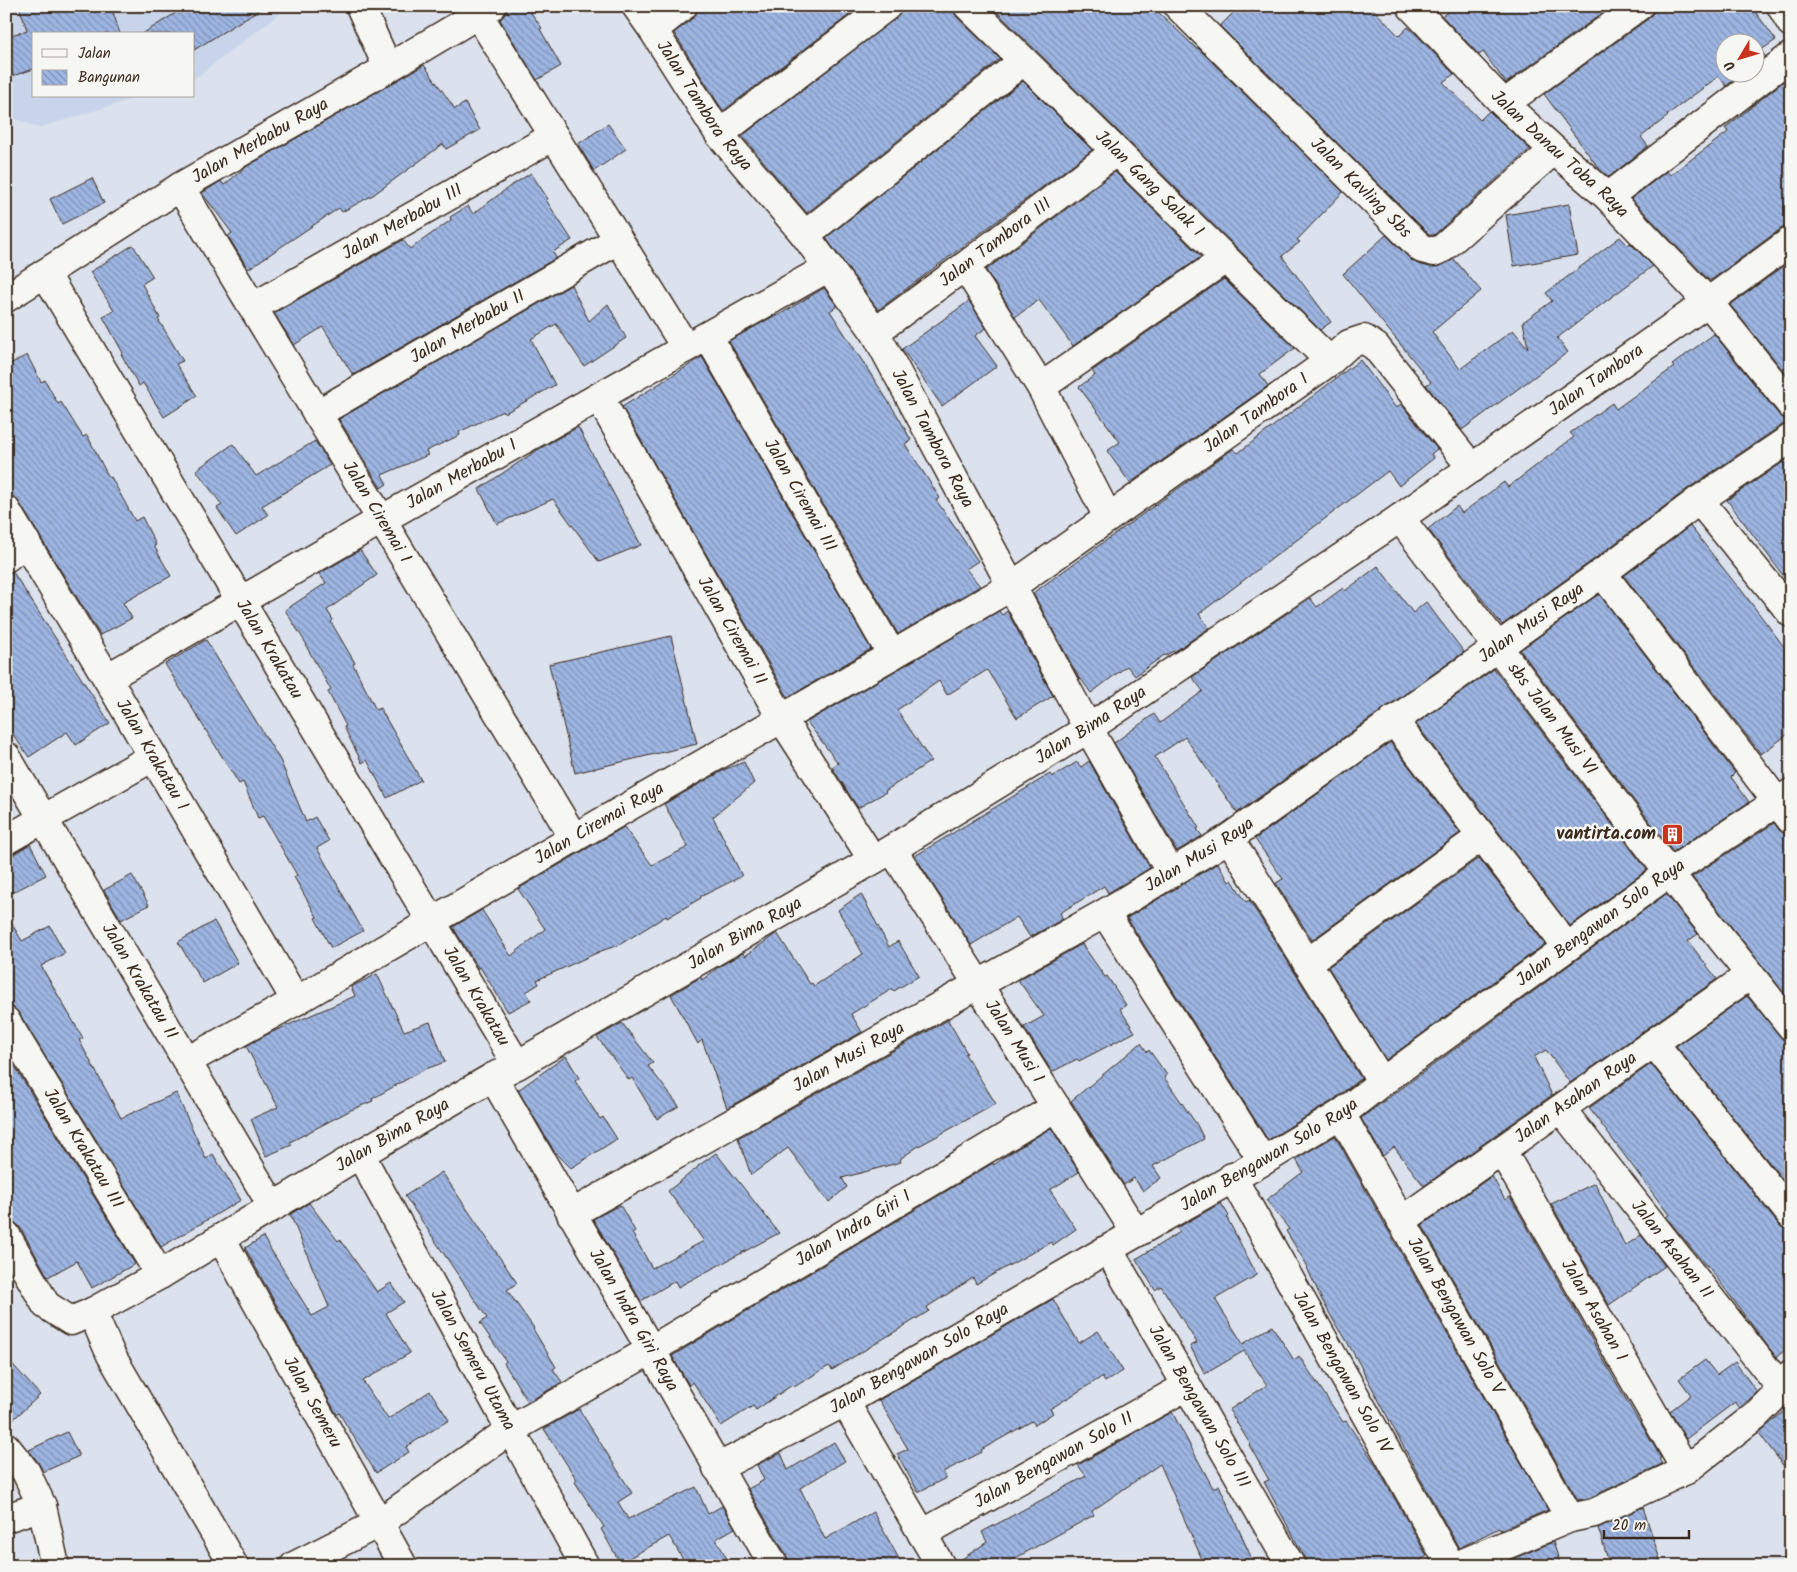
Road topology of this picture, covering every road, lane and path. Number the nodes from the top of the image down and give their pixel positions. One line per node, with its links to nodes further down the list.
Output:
1 (360, 6): 15 (street)
2 (636, 6): 12 (street, Jalan Tambora Raya)
3 (683, 6): 12 (street)
4 (887, 6): 17 (street)
5 (968, 6): 14 (street, Jalan Gang Salak I)
6 (1178, 6): 19 (street, Jalan Kavling Sbs)
7 (1639, 6): 16 (street)
8 (1781, 6): 11 (street)
9 (1420, 9): 16 (street, Jalan Danau Toba Raya)
10 (485, 10): 15 (street, Jalan Merbabu Raya); 18 (street)
11 (1791, 23)
12 (653, 30): 17 (street, Jalan Tambora Raya)
13 (1791, 56): 22 (street)
14 (1023, 61): 20 (street, Jalan Gang Salak I); 23 (street)
15 (388, 68): 21 (street, Jalan Merbabu Raya)
16 (1504, 104): 19 (street, Jalan Danau Toba Raya)
17 (719, 134): 23 (street, Jalan Tambora Raya)
18 (554, 136): 24 (street); 32 (street, Jalan Merbabu III)
19 (1554, 150): 22 (street, Jalan Danau Toba Raya)
20 (1115, 152): 26 (street, Jalan Gang Salak I); 27 (street, Jalan Tambora III)
21 (180, 187): 29 (street, Jalan Merbabu Raya); 32 (street, Jalan Ciremai I)
22 (1608, 197): 31 (street, Jalan Danau Toba Raya)
23 (805, 235): 28 (street, Jalan Tambora Raya)
24 (618, 240): 34 (street); 39 (street, Jalan Merbabu II)
25 (1791, 241): 31 (street, Jalan Tambora)
26 (1225, 259): 35 (street, Jalan Gang Salak I); 36 (street)
27 (965, 266): 33 (street, Jalan Tambora III); 36 (street)
28 (829, 267): 33 (street, Jalan Tambora Raya); 34 (street, Jalan Merbabu I)
29 (45, 273): 30 (street); 50 (street, Jalan Krakatau)
30 (6, 298)
31 (1708, 302): 38 (street, Jalan Danau Toba Raya); 41 (street, Jalan Tambora)
32 (253, 307): 39 (street, Jalan Ciremai I)
33 (875, 332): 49 (street, Jalan Tambora Raya)
34 (697, 342): 37 (street, Jalan Merbabu I); 53 (street, Jalan Ciremai III)
35 (1330, 361): 41 (street, Jalan Tambora I); 44 (street, Jalan Tambora I)
36 (1041, 387): 44 (street)
37 (599, 397): 46 (street, Jalan Merbabu I); 55 (street, Jalan Ciremai II)
38 (1791, 405)
39 (317, 414): 46 (street, Jalan Ciremai I)
40 (1791, 438): 42 (street, Jalan Musi Raya)
41 (1472, 468): 45 (street, Jalan Tambora)
42 (1699, 500): 48 (street, Jalan Musi Raya); 51 (street)
43 (6, 510): 47 (street, Jalan Krakatau I)
44 (1108, 517): 49 (street, Jalan Tambora I)
45 (1400, 518): 52 (street, sbs Jalan Musi VI); 57 (street, Jalan Bima Raya)
46 (380, 520): 50 (street, Jalan Merbabu I); 63 (street, Jalan Ciremai I)
47 (16, 550): 54 (street, Jalan Krakatau I)
48 (1602, 573): 52 (street, Jalan Musi Raya); 60 (street)
49 (1012, 586): 53 (street, Jalan Ciremai Raya); 57 (street, Jalan Tambora Raya)
50 (240, 600): 54 (street, Jalan Merbabu I); 70 (street, Jalan Krakatau)
51 (1791, 613)
52 (1498, 646): 56 (street, Jalan Musi Raya); 68 (street, sbs Jalan Musi VI)
53 (892, 655): 55 (street, Jalan Ciremai Raya)
54 (108, 678): 59 (street, Jalan Krakatau I)
55 (782, 719): 63 (street, Jalan Ciremai Raya); 66 (street, Jalan Ciremai II)
56 (1393, 720): 62 (street); 64 (street, Jalan Musi Raya)
57 (1088, 728): 66 (street, Jalan Bima Raya); 67 (street, Jalan Tambora Raya)
58 (6, 756): 61 (street, Jalan Krakatau II)
59 (154, 757): 61 (street); 75 (street, Jalan Krakatau I)
60 (1786, 805): 68 (street, Jalan Bengawan Solo Raya)
61 (43, 819): 65 (street); 79 (street, Jalan Krakatau II)
62 (1482, 836): 71 (street); 72 (street)
63 (574, 838): 70 (street, Jalan Ciremai Raya)
64 (1229, 838): 67 (street, Jalan Musi Raya); 72 (street)
65 (6, 840)
66 (882, 854): 74 (street, Jalan Musi I); 80 (street, Jalan Bima Raya)
67 (1171, 873): 69 (street, Jalan Musi Raya)
68 (1670, 873): 71 (street, Jalan Bengawan Solo Raya); 73 (street, sbs Jalan Musi VI)
69 (1105, 913): 74 (street, Jalan Musi Raya); 88 (street)
70 (432, 922): 75 (street, Jalan Ciremai Raya); 80 (street, Jalan Krakatau)
71 (1566, 947): 82 (street, Jalan Bengawan Solo Raya)
72 (1306, 963): 82 (street)
73 (1750, 975): 77 (street, sbs Jalan Musi VI); 78 (street, Jalan Asahan Raya)
74 (978, 984): 83 (street, Jalan Musi I); 91 (street, Jalan Musi Raya)
75 (296, 1001): 79 (street, Jalan Ciremai Raya)
76 (6, 1021): 98 (street, Jalan Krakatau III)
77 (1791, 1026)
78 (1654, 1043): 84 (street, Jalan Asahan Raya); 92 (street)
79 (187, 1061): 90 (street, Jalan Krakatau II)
80 (517, 1065): 81 (street, Jalan Bima Raya)
81 (492, 1077): 87 (street, Jalan Bima Raya); 91 (street, Jalan Indra Giri Raya)
82 (1382, 1082): 85 (street, Jalan Bengawan Solo Raya)
83 (1056, 1107): 94 (street, Jalan Musi I); 100 (street, Jalan Indra Giri I)
84 (1561, 1109): 86 (street, Jalan Asahan Raya); 101 (street, Jalan Asahan II)
85 (1341, 1114): 88 (street, Jalan Bengawan Solo Raya); 93 (street, Jalan Bengawan Solo V)
86 (1502, 1151): 93 (street, Jalan Asahan Raya); 107 (street, Jalan Asahan I)
87 (360, 1154): 90 (street, Jalan Bima Raya); 104 (street, Jalan Semeru Utama)
88 (1263, 1161): 89 (street, Jalan Bengawan Solo Raya)
89 (1232, 1178): 94 (street, Jalan Bengawan Solo Raya); 121 (street, Jalan Bengawan Solo IV)
90 (273, 1206): 96 (street, Jalan Bima Raya)
91 (571, 1214): 100 (street, Jalan Indra Giri Raya)
92 (1791, 1215)
93 (1401, 1221): 110 (street, Jalan Bengawan Solo V)
94 (1136, 1233): 97 (street, Jalan Bengawan Solo Raya)
95 (6, 1234): 99 (street)
96 (221, 1238): 98 (street, Jalan Bima Raya); 111 (street, Jalan Semeru)
97 (1108, 1249): 102 (street, Jalan Bengawan Solo III); 103 (street, Jalan Bengawan Solo Raya)
98 (160, 1275): 99 (street, Jalan Bima Raya)
99 (81, 1317): 114 (street)
100 (651, 1350): 104 (street, Jalan Indra Giri I); 106 (street, Jalan Indra Giri Raya)
101 (1786, 1381): 107 (street)
102 (1187, 1386): 112 (street, Jalan Bengawan Solo II); 120 (street, Jalan Bengawan Solo III)
103 (845, 1402): 106 (street, Jalan Bengawan Solo Raya); 112 (street)
104 (510, 1430): 111 (street, Jalan Indra Giri I); 117 (street, Jalan Semeru Utama)
105 (6, 1447): 108 (street)
106 (717, 1468): 118 (street, Jalan Indra Giri Raya)
107 (1686, 1470): 110 (street)
108 (42, 1506): 109 (street); 113 (street)
109 (6, 1518)
110 (1570, 1518): 122 (street)
111 (379, 1523): 115 (street, Jalan Indra Giri I); 116 (street, Jalan Semeru)
112 (922, 1534): 119 (street)
113 (55, 1566)
114 (234, 1566)
115 (294, 1566)
116 (403, 1566)
117 (585, 1566)
118 (774, 1566)
119 (941, 1566)
120 (1291, 1566)
121 (1451, 1566)
122 (1456, 1566)

